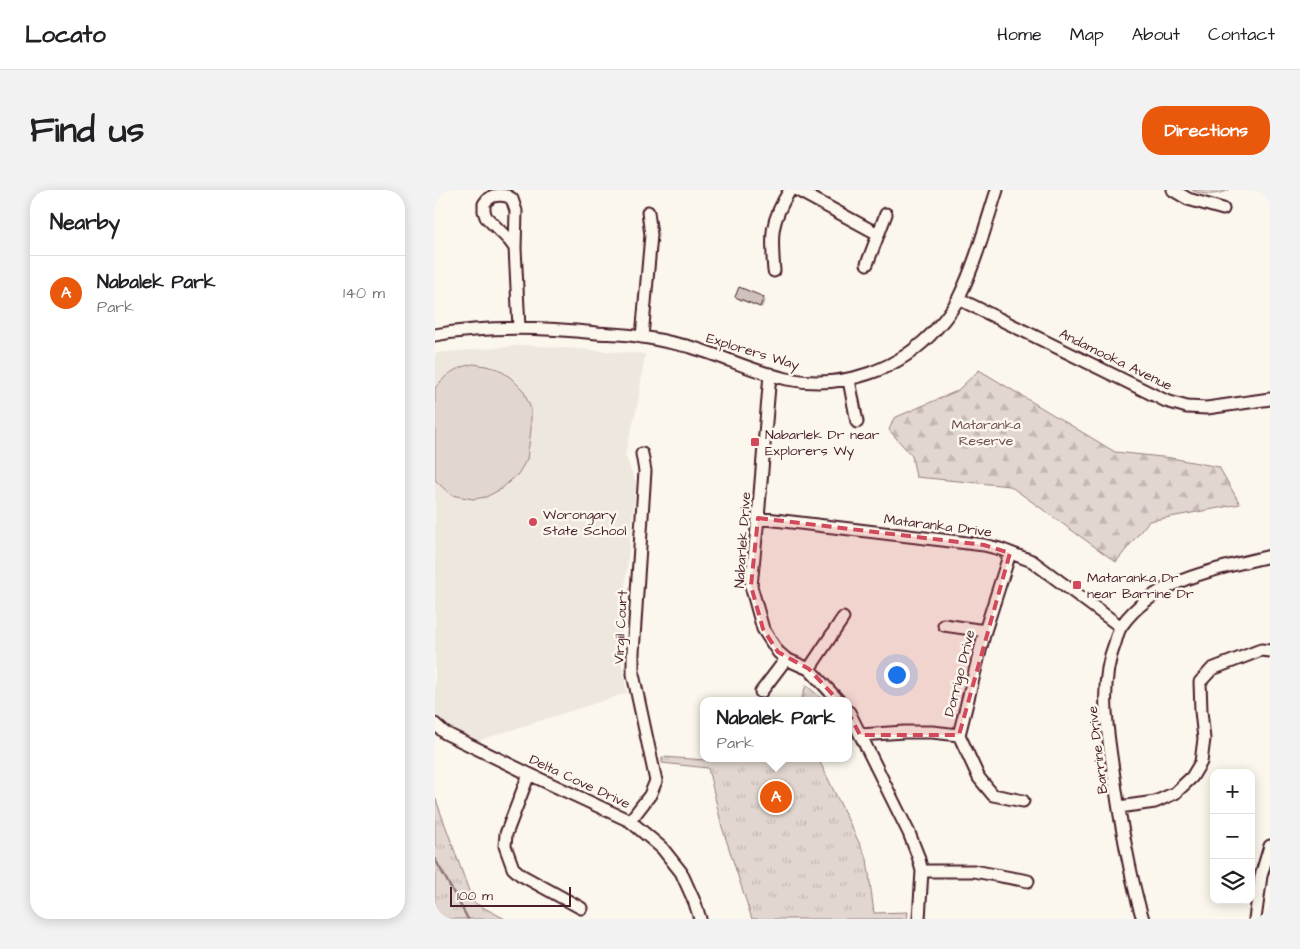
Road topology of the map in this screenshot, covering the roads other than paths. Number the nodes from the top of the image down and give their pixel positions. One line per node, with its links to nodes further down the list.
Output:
1 (790, 190): 11 (street)
2 (797, 190): 8 (street)
3 (997, 190): 12 (street, Explorers Way)
4 (1173, 190): 5 (street)
5 (1223, 209)
6 (648, 212): 17 (street)
7 (886, 214): 8 (street)
8 (878, 234): 10 (street)
9 (515, 248): 14 (street)
10 (867, 264)
11 (774, 271)
12 (959, 298): 19 (street, Explorers Way); 20 (street, Andamooka Avenue)
13 (435, 328): 15 (street, Explorers Way)
14 (519, 328): 15 (street, Explorers Way); 17 (street, Explorers Way)
15 (455, 331): 16 (street, Explorers Way)
16 (435, 335)
17 (642, 336): 18 (street, Explorers Way)
18 (770, 374): 19 (street, Explorers Way); 23 (street, Nabarlek Drive)
19 (849, 380): 21 (street)
20 (1270, 399)
21 (857, 422)
22 (642, 454): 42 (street, Virgil Court)
23 (758, 518): 24 (street, Mataranka Drive); 31 (street, Nabarlek Drive)
24 (1011, 552): 28 (street, Mataranka Drive); 29 (street, Dorrigo Drive)
25 (1270, 556): 28 (street, Barrine Drive)
26 (843, 618): 32 (street)
27 (944, 625): 29 (street)
28 (1121, 627): 41 (street, Barrine Drive)
29 (985, 631): 38 (street, Dorrigo Drive)
30 (1270, 651): 41 (street)
31 (786, 659): 32 (street, Nabarlek Drive); 33 (street)
32 (809, 669): 34 (street, Nabarlek Drive)
33 (761, 692)
34 (835, 697)
35 (852, 718): 37 (street)
36 (435, 724): 39 (street, Delta Cove Drive)
37 (861, 735): 38 (street); 44 (street)
38 (959, 735): 40 (street, Dorrigo Drive)
39 (529, 774): 42 (street, Delta Cove Drive); 47 (street)
40 (1023, 801)
41 (1119, 807): 50 (street, Barrine Drive)
42 (630, 821): 48 (street, Delta Cove Drive)
43 (1270, 846): 45 (street)
44 (921, 871): 46 (street); 49 (street)
45 (1256, 875): 51 (street)
46 (1028, 881)
47 (581, 908)
48 (700, 919)
49 (919, 919)
50 (1143, 919)
51 (1255, 919)

